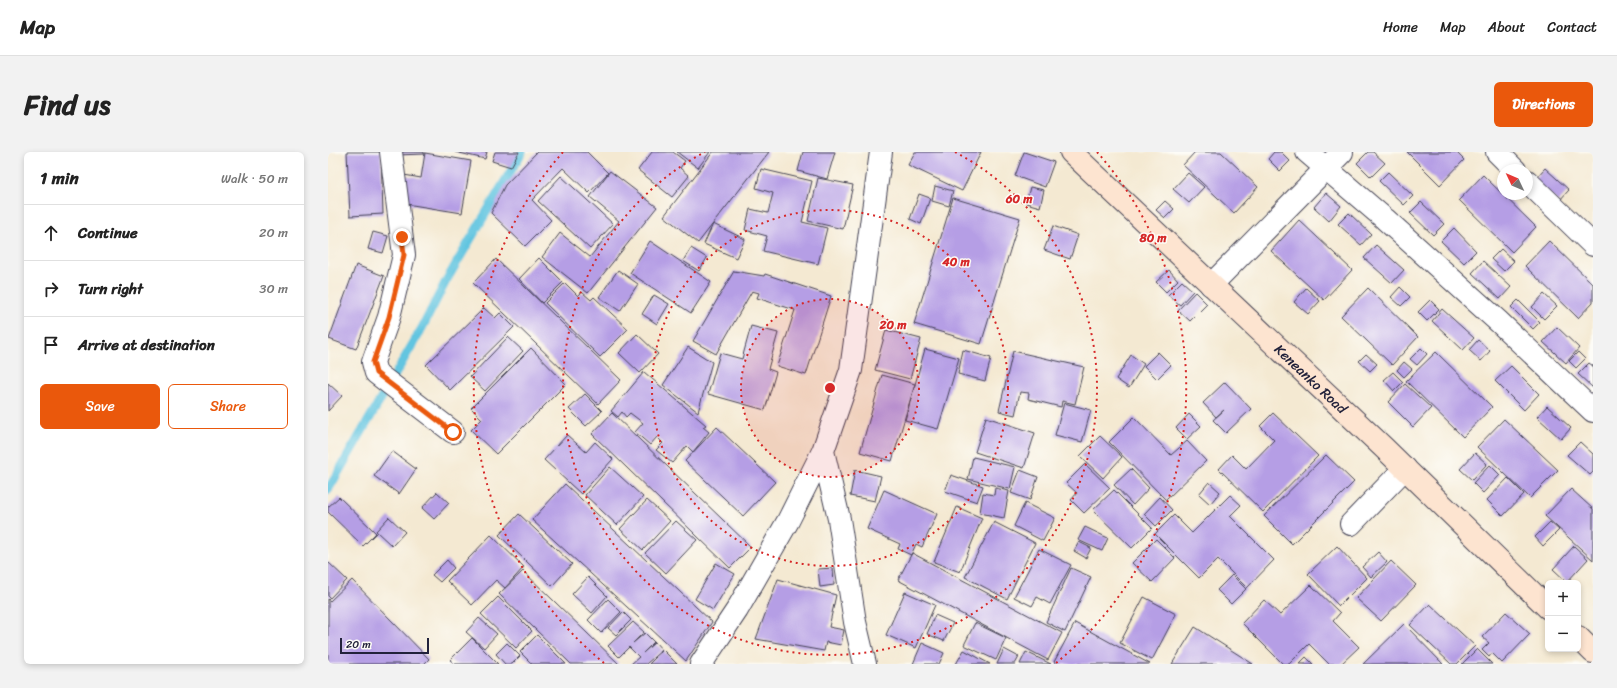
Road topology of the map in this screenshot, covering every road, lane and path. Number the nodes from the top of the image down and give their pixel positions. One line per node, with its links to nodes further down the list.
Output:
1 (391, 152): 13 (street)
2 (881, 152): 14 (street)
3 (1071, 152): 11 (street, Keneanko Road)
4 (1307, 152): 8 (street)
5 (1342, 152): 8 (street)
6 (1497, 152): 7 (street)
7 (1509, 164)
8 (1325, 168): 11 (street); 12 (street)
9 (1533, 187): 10 (street)
10 (1593, 245)
11 (1211, 285): 15 (street, Keneanko Road)
12 (1593, 411)
13 (453, 432)
14 (823, 451): 20 (street); 21 (street)
15 (1404, 468): 16 (street); 17 (street, Keneanko Road)
16 (1351, 524)
17 (1545, 605)
18 (1581, 640): 19 (street)
19 (1593, 652)
20 (700, 664)
21 (865, 664)

